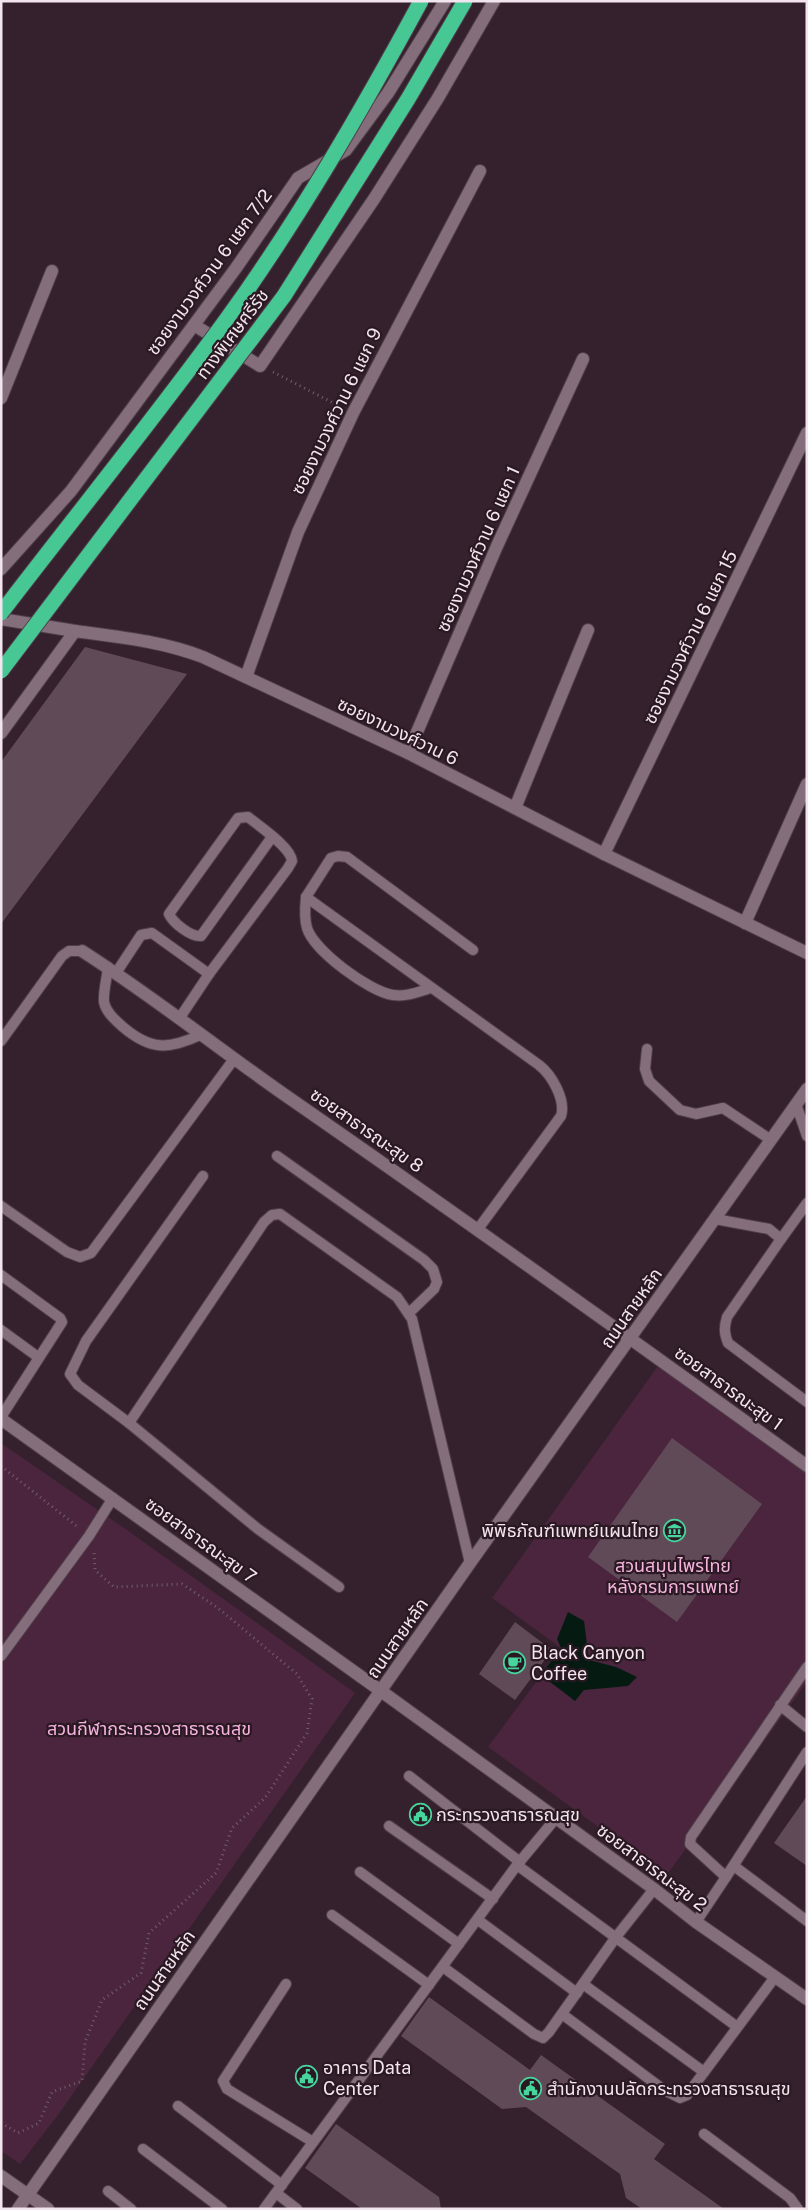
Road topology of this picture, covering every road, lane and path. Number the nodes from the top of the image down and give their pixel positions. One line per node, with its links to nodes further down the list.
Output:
1 (421, 1): 14 (highway, ทางพิเศษศรีรัช, bridge)
2 (445, 1): 7 (street, ซอยงามวงศ์วาน 6 แยก 7/2)
3 (465, 1): 18 (highway, ทางพิเศษศรีรัช, bridge)
4 (494, 1): 9 (street)
5 (480, 171): 11 (street, ซอยงามวงศ์วาน 6 แยก 9)
6 (52, 271): 10 (street)
7 (194, 326): 9 (street); 13 (street, ซอยงามวงศ์วาน 6 แยก 7/2)
8 (583, 360): 21 (street, ซอยงามวงศ์วาน 6 แยก 1)
9 (260, 366): 11 (path)
10 (1, 398)
11 (353, 413): 19 (street, ซอยงามวงศ์วาน 6 แยก 9)
12 (807, 433): 25 (street, ซอยงามวงศ์วาน 6 แยก 15)
13 (1, 569)
14 (1, 612)
15 (1, 619): 17 (street, ซอยงามวงศ์วาน 6)
16 (588, 630): 23 (street)
17 (75, 631): 19 (street, ซอยงามวงศ์วาน 6); 20 (street)
18 (1, 671)
19 (246, 677): 21 (street, ซอยงามวงศ์วาน 6)
20 (1, 733)
21 (408, 753): 23 (street, ซอยงามวงศ์วาน 6)
22 (807, 784): 27 (street)
23 (515, 808): 25 (street, ซอยงามวงศ์วาน 6)
24 (272, 837): 24 (lane); 32 (lane)
25 (604, 854): 27 (street, ซอยงามวงศ์วาน 6)
26 (306, 897): 28 (lane); 33 (lane); 33 (lane)
27 (745, 924): 30 (street, ซอยงามวงศ์วาน 6)
28 (473, 950)
29 (82, 951): 31 (street, ซอยสาธารณะสุข 8); 36 (lane)
30 (807, 953)
31 (112, 970): 32 (lane); 34 (street, ซอยสาธารณะสุข 8); 35 (lane)
32 (208, 974): 34 (lane)
33 (431, 988): 48 (lane)
34 (179, 1019): 35 (street, ซอยสาธารณะสุข 8)
35 (200, 1035): 38 (street, ซอยสาธารณะสุข 8)
36 (1, 1041)
37 (647, 1049): 42 (lane)
38 (234, 1059): 46 (lane); 48 (street, ซอยสาธารณะสุข 8)
39 (807, 1089): 40 (street, ถนนสายหลัก)
40 (796, 1104): 41 (lane); 42 (street, ถนนสายหลัก)
41 (807, 1136)
42 (771, 1140): 47 (street, ถนนสายหลัก)
43 (276, 1156): 51 (lane)
44 (203, 1176): 57 (lane)
45 (807, 1203): 49 (lane)
46 (1, 1206)
47 (715, 1220): 49 (lane); 53 (street, ถนนสายหลัก)
48 (478, 1229): 53 (street, ซอยสาธารณะสุข 8)
49 (781, 1239): 55 (lane)
50 (1, 1275): 54 (lane)
51 (409, 1313): 57 (lane); 62 (lane)
52 (1, 1330): 54 (lane)
53 (631, 1339): 59 (street, ซอยสาธารณะสุข 1); 62 (street, ถนนสายหลัก)
54 (38, 1356): 56 (lane)
55 (807, 1402)
56 (1, 1418): 60 (street, ซอยสาธารณะสุข 7)
57 (129, 1423): 63 (lane)
58 (1, 1466): 61 (path)
59 (807, 1466)
60 (113, 1498): 61 (lane); 66 (street, ซอยสาธารณะสุข 7)
61 (89, 1536): 64 (lane); 95 (path)
62 (470, 1563): 66 (street, ถนนสายหลัก)
63 (339, 1587)
64 (1, 1656)
65 (807, 1667): 67 (lane)
66 (381, 1691): 71 (street, ซอยสาธารณะสุข 2); 102 (street, ถนนสายหลัก)
67 (780, 1705): 68 (lane); 76 (lane)
68 (807, 1727)
69 (807, 1752): 74 (lane)
70 (409, 1776): 73 (lane)
71 (556, 1818): 73 (lane); 77 (street, ซอยสาธารณะสุข 2)
72 (389, 1826): 78 (lane)
73 (519, 1863): 78 (lane); 83 (lane)
74 (734, 1866): 76 (lane); 81 (lane)
75 (360, 1872): 84 (lane)
76 (726, 1877): 82 (lane)
77 (654, 1889): 82 (street, ซอยสาธารณะสุข 2); 83 (lane)
78 (493, 1900): 80 (lane)
79 (332, 1915): 88 (lane)
80 (478, 1920): 84 (lane); 89 (lane)
81 (807, 1921)
82 (696, 1922): 86 (street, ซอยสาธารณะสุข 2)
83 (616, 1937): 89 (lane); 92 (lane)
84 (459, 1944): 85 (lane)
85 (443, 1967): 88 (lane); 91 (lane)
86 (775, 1977): 90 (street, ซอยสาธารณะสุข 2); 92 (lane)
87 (286, 1984): 97 (lane)
88 (430, 1985): 97 (lane)
89 (580, 1989): 91 (lane); 93 (lane)
90 (807, 1999)
91 (562, 2014): 93 (lane)
92 (736, 2026): 93 (lane)
93 (704, 2072)
94 (178, 2106): 100 (lane)
95 (1, 2122)
96 (704, 2134): 109 (lane)
97 (313, 2142): 100 (lane)
98 (143, 2149): 106 (lane)
99 (1, 2176): 102 (street)
100 (279, 2189): 107 (lane); 108 (lane)
101 (108, 2191): 105 (lane)
102 (28, 2195): 103 (street, ถนนสายหลัก); 104 (street)
103 (18, 2209)
104 (48, 2209)
105 (132, 2209)
106 (222, 2209)
107 (264, 2209)
108 (297, 2209)
109 (798, 2209)

